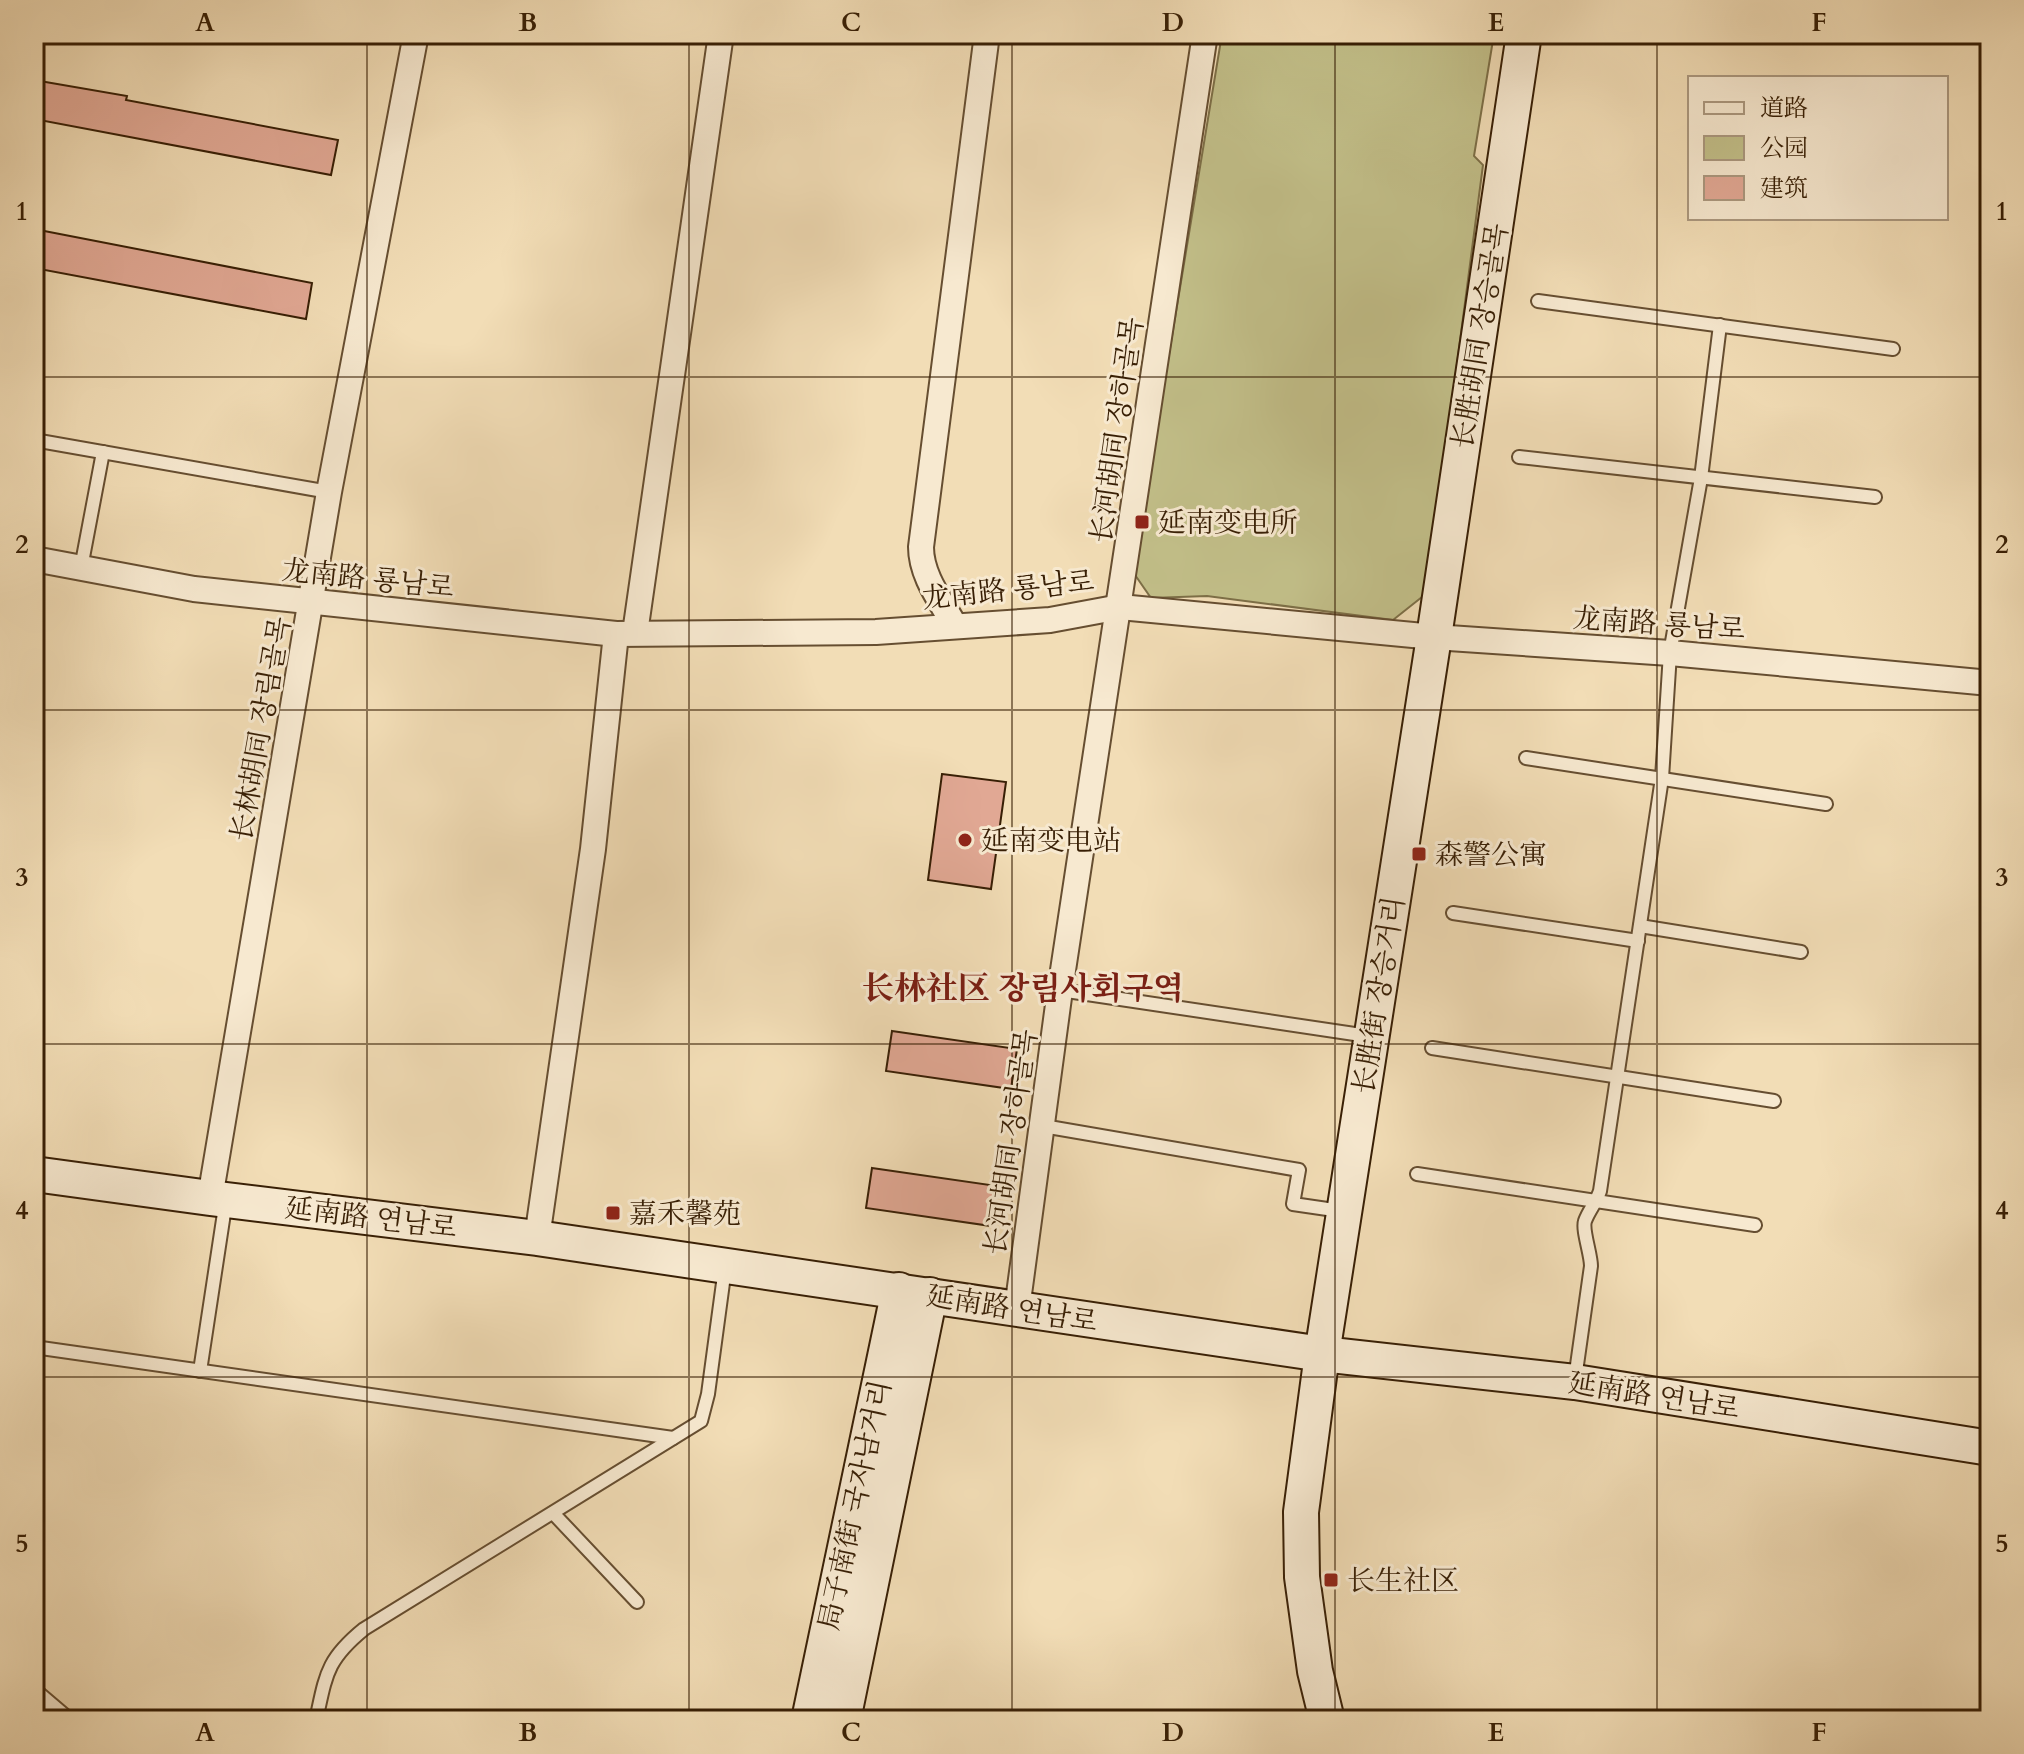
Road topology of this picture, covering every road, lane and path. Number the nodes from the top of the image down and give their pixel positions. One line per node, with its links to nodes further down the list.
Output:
1 (416, 34): 13 (street, 长林胡同 장림골목)
2 (721, 34): 20 (street)
3 (987, 34): 19 (street)
4 (1205, 34): 18 (street, 长河胡同 장하골목)
5 (1524, 34): 21 (main road, 长胜胡同 장승골목)
6 (1538, 301): 7 (lane)
7 (1720, 325): 8 (lane); 12 (lane)
8 (1893, 349)
9 (34, 440): 10 (lane)
10 (103, 452): 13 (lane); 16 (lane)
11 (1519, 457): 12 (lane)
12 (1701, 478): 14 (lane); 22 (lane)
13 (329, 492): 17 (street, 长林胡同 장림골목)
14 (1875, 497)
15 (34, 559): 16 (street, 龙南路 룡남로)
16 (81, 568): 17 (street, 龙南路 룡남로)
17 (313, 601): 20 (street, 龙南路 룡남로); 39 (street, 长林胡同 장림골목)
18 (1120, 607): 19 (street, 龙南路 룡남로); 21 (street, 龙南路 룡남로); 31 (street, 长河胡同 장하골목)
19 (955, 626): 20 (street, 龙南路 룡남로)
20 (625, 633): 43 (street)
21 (1434, 637): 22 (street, 龙南路 룡남로); 32 (main road, 长胜街 장승거리)
22 (1670, 653): 23 (street, 龙南路 룡남로); 25 (lane)
23 (1990, 683)
24 (1526, 758): 25 (lane)
25 (1662, 778): 26 (lane); 28 (lane)
26 (1826, 804)
27 (1453, 913): 29 (lane)
28 (1640, 926): 29 (lane); 30 (lane)
29 (1638, 941): 34 (lane)
30 (1801, 952)
31 (1060, 990): 32 (lane); 36 (street, 长河胡同 장하골목)
32 (1371, 1037): 41 (main road, 长胜街 장승거리)
33 (1432, 1048): 34 (lane)
34 (1617, 1077): 35 (lane); 40 (lane)
35 (1774, 1101)
36 (1043, 1126): 41 (lane); 46 (street, 长河胡同 장하골목)
37 (34, 1174): 39 (main road, 延南路 연남로)
38 (1417, 1174): 40 (lane)
39 (218, 1199): 43 (main road, 延南路 연남로); 49 (lane)
40 (1597, 1202): 42 (lane); 50 (lane)
41 (1344, 1212): 48 (main road, 长胜街 장승거리)
42 (1755, 1225)
43 (537, 1238): 44 (main road, 延南路 연남로)
44 (725, 1265): 45 (main road, 延南路 연남로); 51 (lane)
45 (914, 1293): 46 (main road, 延南路 연남로); 58 (main road, 局子南街 국자남거리); 59 (main road, 局子南街 국자남거리)
46 (1017, 1309): 48 (main road, 延南路 연남로)
47 (34, 1347): 49 (lane)
48 (1322, 1354): 50 (main road, 延南路 연남로); 60 (main road, 长胜街 장승거리)
49 (200, 1371): 51 (lane)
50 (1575, 1382): 52 (main road, 延南路 연남로)
51 (673, 1438): 53 (lane)
52 (1990, 1448)
53 (553, 1513): 54 (lane); 57 (lane)
54 (637, 1602)
55 (34, 1697): 56 (street)
56 (61, 1720)
57 (316, 1720)
58 (809, 1720)
59 (843, 1720)
60 (1327, 1720)

